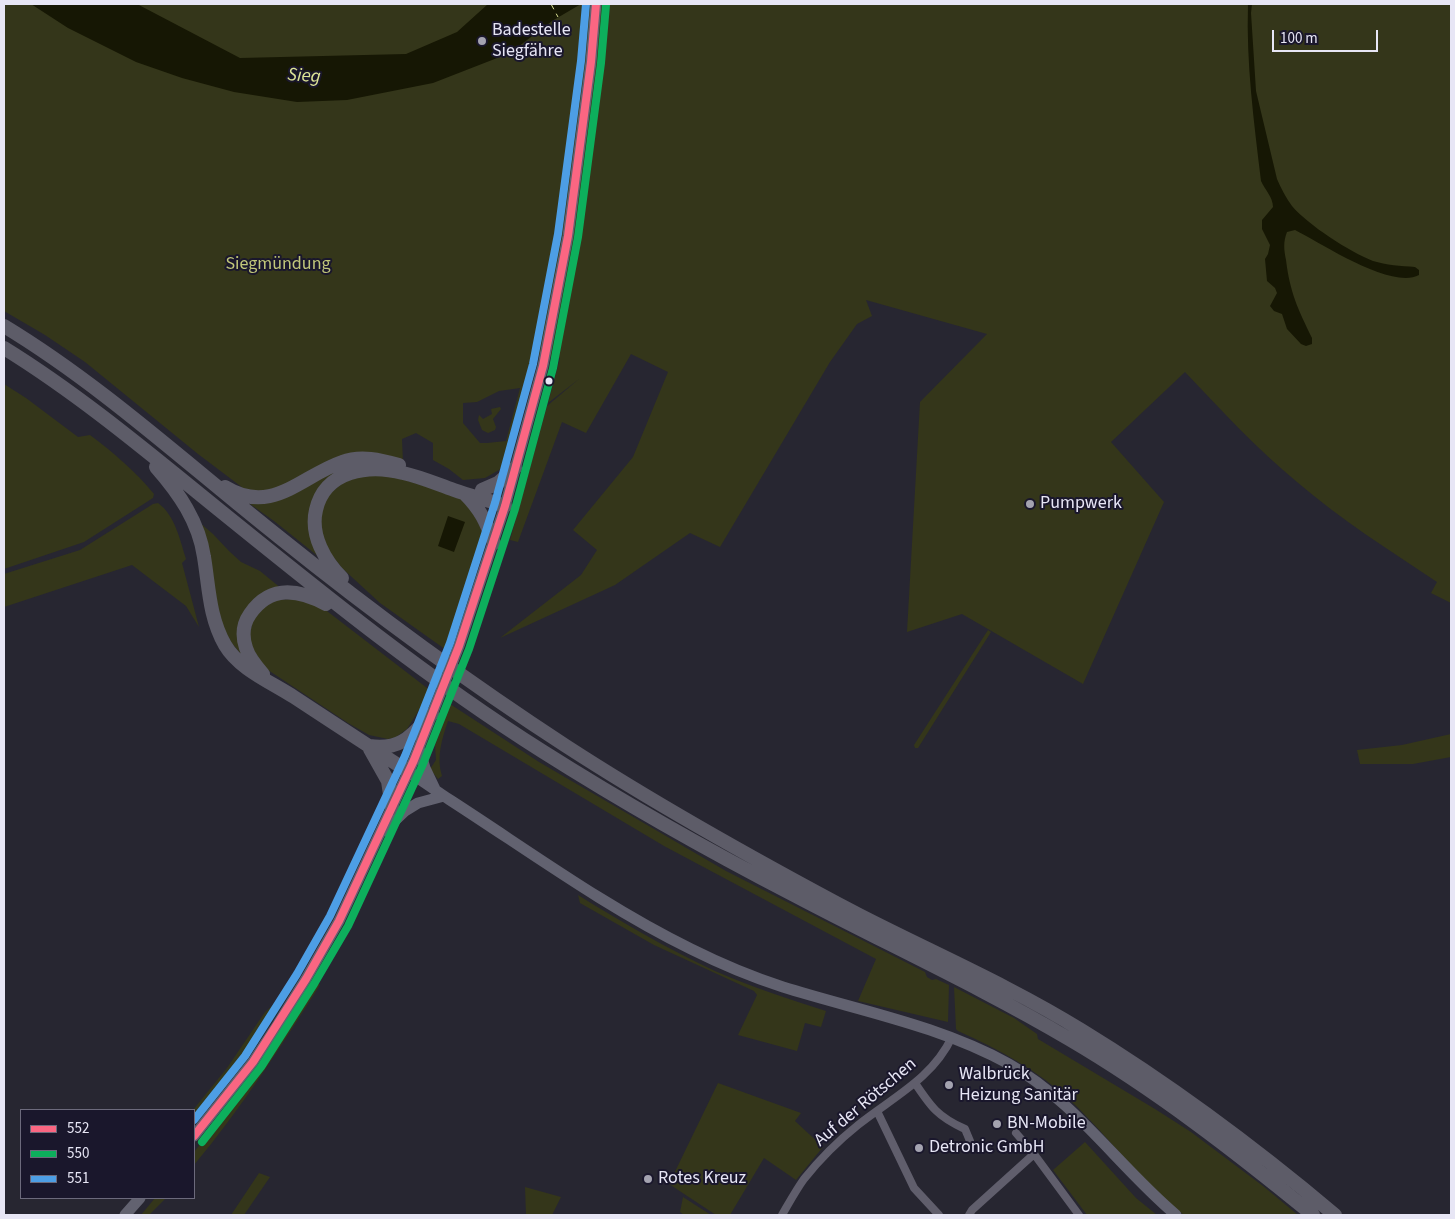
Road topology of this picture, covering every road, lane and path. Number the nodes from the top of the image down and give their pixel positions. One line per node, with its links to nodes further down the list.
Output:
1 (596, 4): 6 (main road)
2 (4, 326): 5 (highway)
3 (4, 348): 4 (highway)
4 (109, 421): 11 (highway); 13 (highway)
5 (192, 466): 7 (highway); 12 (highway)
6 (515, 468): 7 (highway); 9 (main road)
7 (482, 490): 9 (highway)
8 (465, 493): 9 (highway); 10 (highway); 12 (highway)
9 (506, 502): 10 (main road)
10 (494, 543): 14 (main road)
11 (355, 620): 13 (highway); 35 (highway)
12 (383, 620): 36 (highway)
13 (269, 681): 15 (highway)
14 (432, 714): 15 (highway); 16 (main road)
15 (368, 746): 17 (highway); 19 (highway)
16 (419, 748): 17 (main road); 18 (main road)
17 (409, 772): 18 (main road); 19 (main road)
18 (440, 793): 20 (main road); 21 (main road)
19 (392, 808): 20 (main road)
20 (378, 838): 25 (main road)
21 (952, 1037): 22 (street, Auf der Rötschen); 34 (main road)
22 (915, 1083): 23 (street, Auf der Rötschen); 26 (street)
23 (877, 1111): 30 (street, Auf der Rötschen); 31 (street)
24 (1016, 1133): 27 (street)
25 (195, 1135)
26 (970, 1141)
27 (1034, 1154): 32 (street); 33 (street)
28 (139, 1199): 29 (main road)
29 (124, 1215)
30 (782, 1215)
31 (939, 1215)
32 (969, 1215)
33 (1079, 1215)
34 (1176, 1215)
35 (1313, 1215)
36 (1335, 1215)

